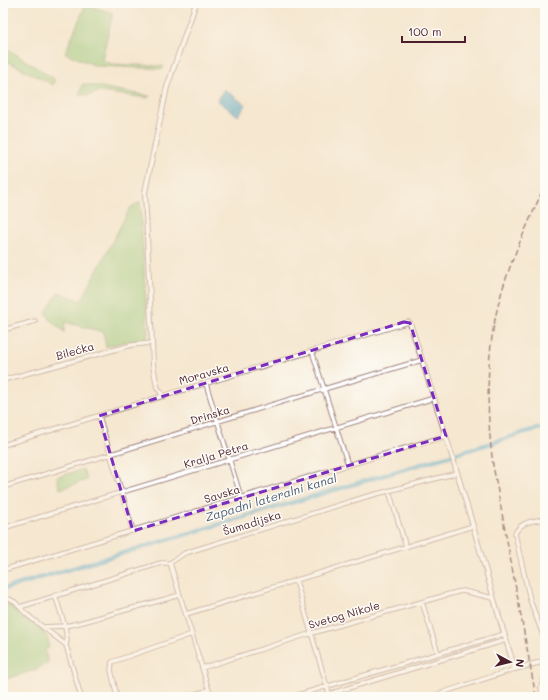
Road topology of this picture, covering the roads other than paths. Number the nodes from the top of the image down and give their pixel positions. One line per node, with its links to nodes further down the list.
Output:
1 (196, 3): 4 (street)
2 (35, 321): 3 (street)
3 (3, 330)
4 (152, 343): 7 (street, Bilećka); 10 (street)
5 (312, 351): 6 (street, Moravska); 8 (street, Moravska); 9 (street)
6 (422, 360): 9 (street, Drinska); 11 (street)
7 (3, 380)
8 (206, 384): 10 (street, Moravska); 13 (street)
9 (324, 389): 13 (street, Drinska); 14 (street)
10 (163, 396): 12 (street, Moravska)
11 (434, 398): 14 (street, Kralja Petra); 15 (street)
12 (99, 416): 16 (street, Moravska); 17 (street)
13 (218, 422): 17 (street, Drinska); 18 (street)
14 (336, 427): 18 (street, Kralja Petra); 19 (street)
15 (446, 436): 19 (street, Savska); 20 (street)
16 (3, 445)
17 (110, 454): 21 (street, Drinska); 23 (street)
18 (230, 460): 23 (street, Kralja Petra); 24 (street)
19 (348, 465): 24 (street, Savska)
20 (457, 473): 22 (street, Šumadijska); 26 (street)
21 (3, 488)
22 (389, 492): 29 (street); 30 (street, Šumadijska)
23 (122, 493): 27 (street, Kralja Petra); 28 (street)
24 (241, 498): 28 (street, Savska)
25 (545, 519): 46 (street)
26 (473, 526): 29 (street); 35 (street)
27 (3, 528)
28 (133, 531): 31 (street, Savska)
29 (406, 547): 32 (street)
30 (170, 563): 33 (street, Šumadijska); 34 (street)
31 (3, 570)
32 (296, 581): 39 (street); 42 (street)
33 (55, 595): 38 (street, Šumadijska); 41 (street)
34 (180, 595): 39 (street); 41 (street)
35 (492, 598): 37 (street, Svetog Nikole); 44 (street)
36 (3, 601): 38 (street)
37 (422, 602): 42 (street, Svetog Nikole); 48 (street)
38 (20, 607): 40 (street)
39 (186, 614): 43 (street)
40 (42, 626): 41 (street); 47 (street)
41 (65, 626): 47 (street)
42 (312, 633): 50 (street, Svetog Nikole); 52 (street)
43 (192, 634): 50 (street); 57 (street)
44 (504, 634): 45 (street); 48 (street)
45 (506, 640): 51 (street); 55 (street)
46 (545, 641)
47 (66, 645): 56 (street)
48 (438, 653): 52 (street)
49 (544, 661): 51 (street); 64 (street)
50 (202, 668): 53 (street)
51 (515, 669): 54 (street)
52 (327, 686): 55 (street); 60 (street)
53 (209, 690): 58 (street); 59 (street)
54 (447, 692): 62 (street); 63 (street)
55 (330, 695): 61 (street)
56 (81, 697)
57 (117, 697)
58 (185, 697)
59 (211, 697)
60 (291, 697)
61 (319, 697)
62 (429, 697)
63 (449, 697)
64 (542, 697)

